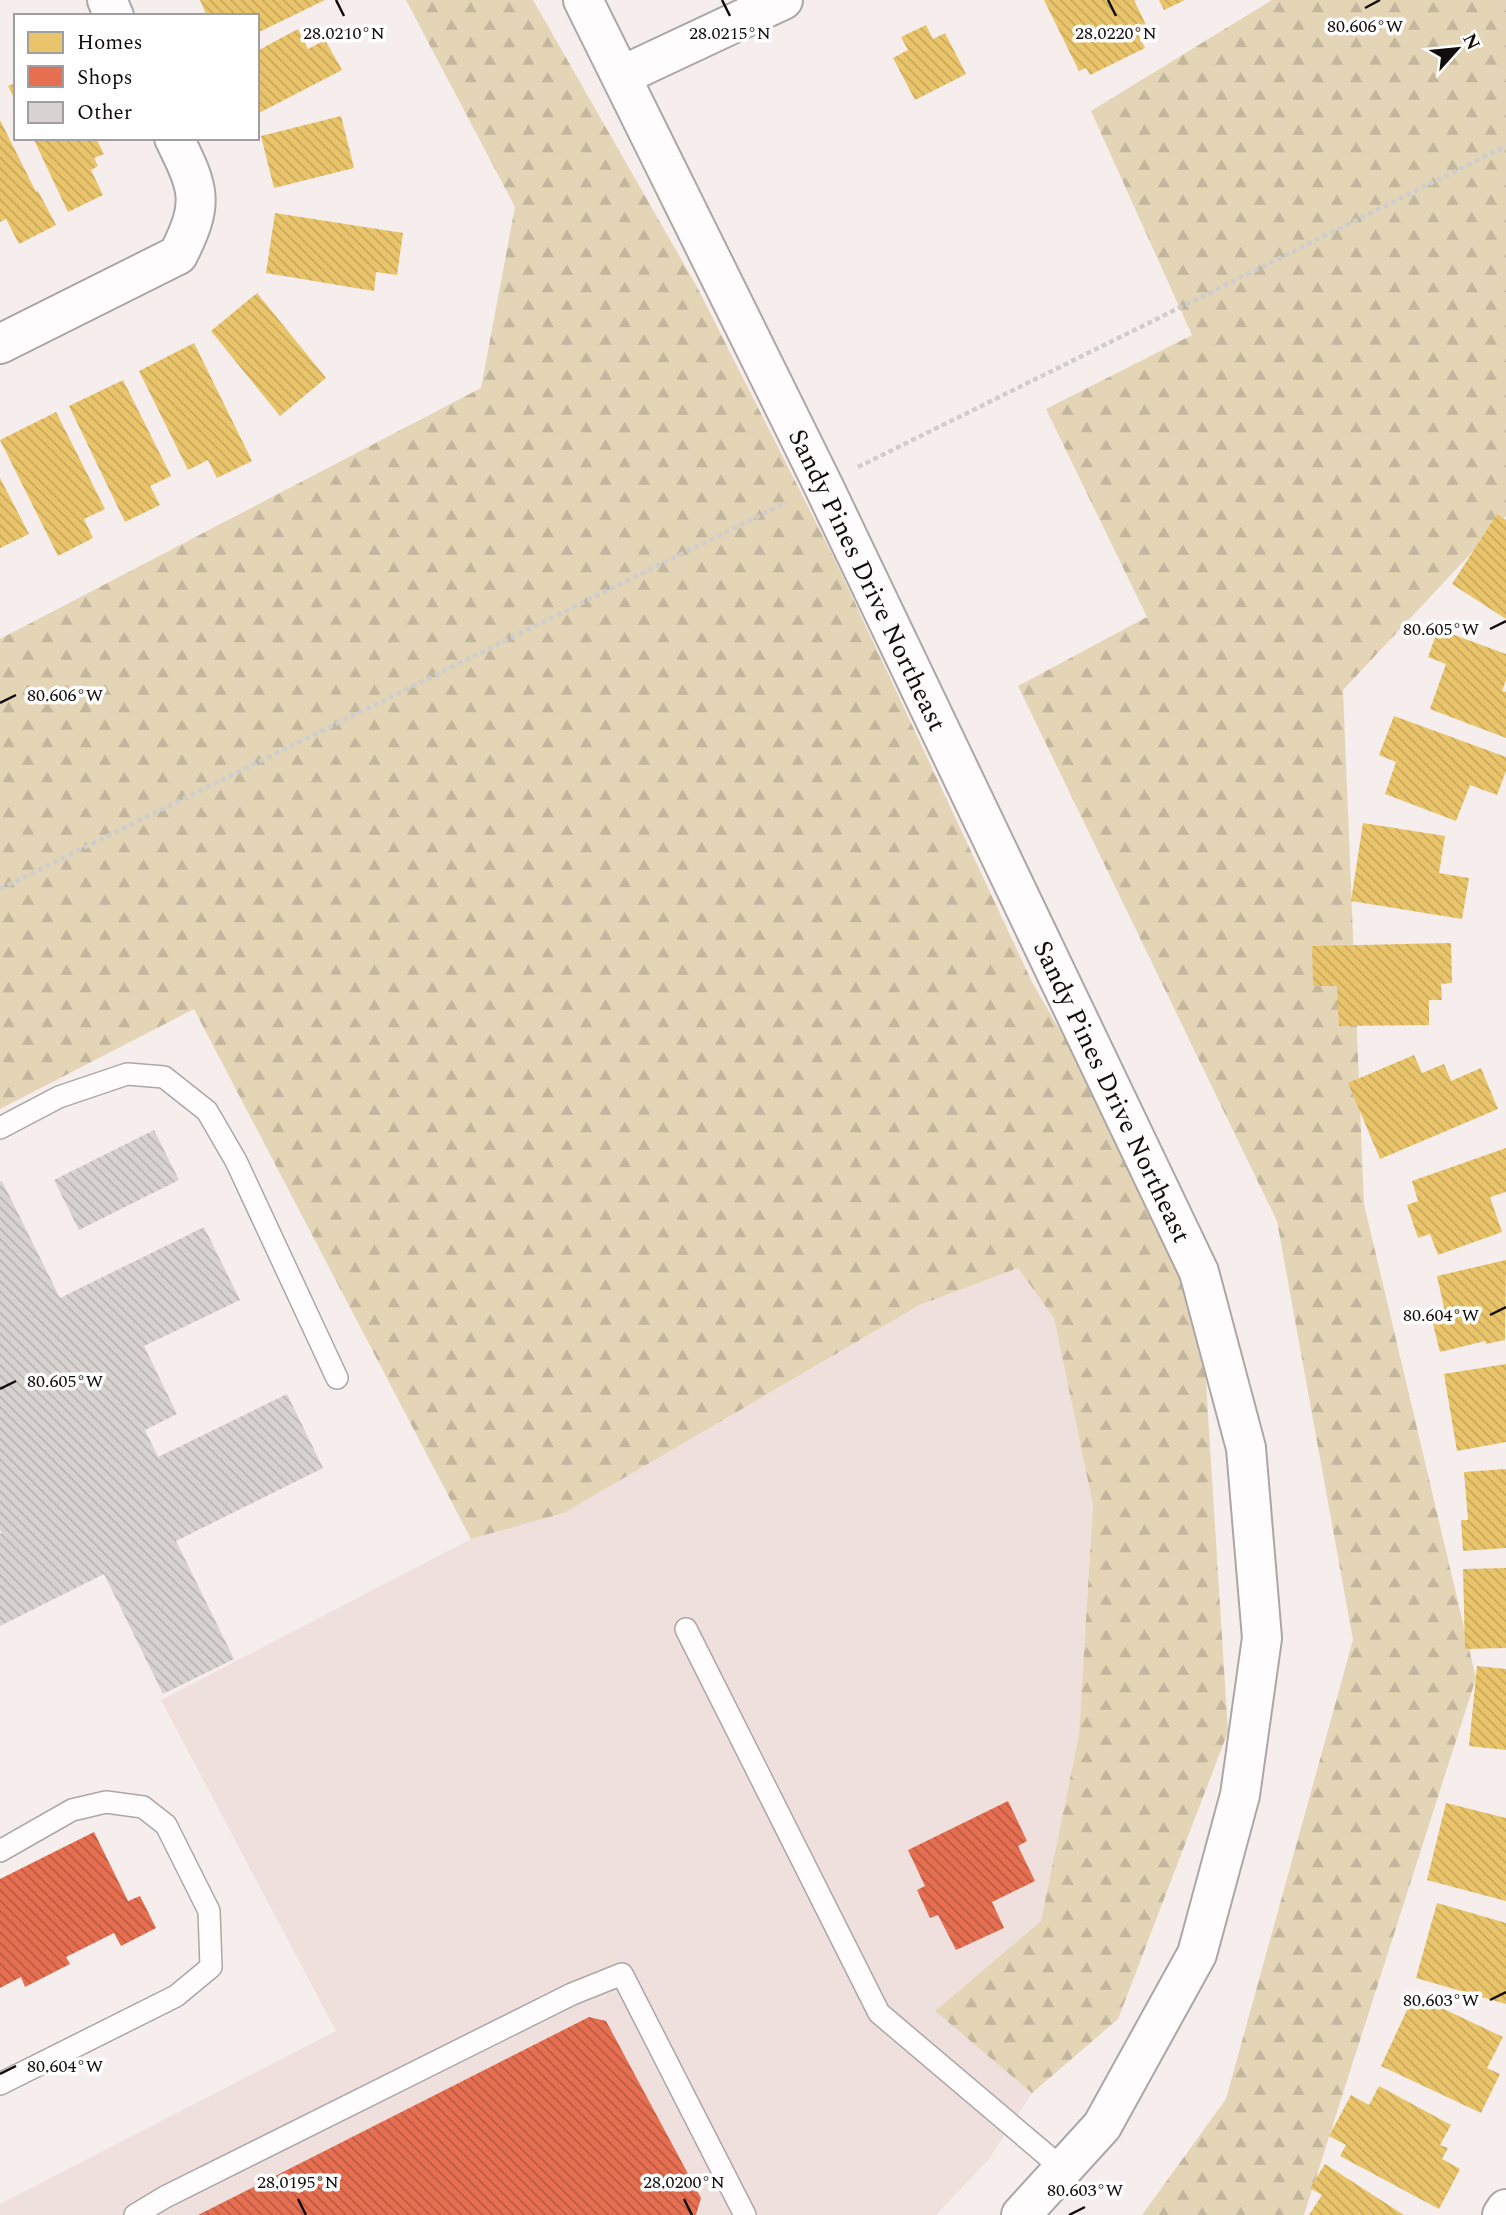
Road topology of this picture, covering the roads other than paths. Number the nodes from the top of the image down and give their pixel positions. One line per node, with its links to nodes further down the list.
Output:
1 (783, 0): 3 (street)
2 (586, 1): 3 (street, Sandy Pines Drive Northeast)
3 (621, 76): 11 (street, Sandy Pines Drive Northeast)
4 (175, 140): 5 (street)
5 (0, 344)
6 (0, 1128): 7 (lane)
7 (337, 1378)
8 (686, 1629): 11 (lane)
9 (0, 1851): 10 (lane)
10 (0, 2084)
11 (1063, 2169): 15 (street, Sandy Pines Drive Northeast)
12 (1506, 2209): 16 (street)
13 (135, 2215): 14 (lane)
14 (745, 2215)
15 (1021, 2215)
16 (1502, 2215)

